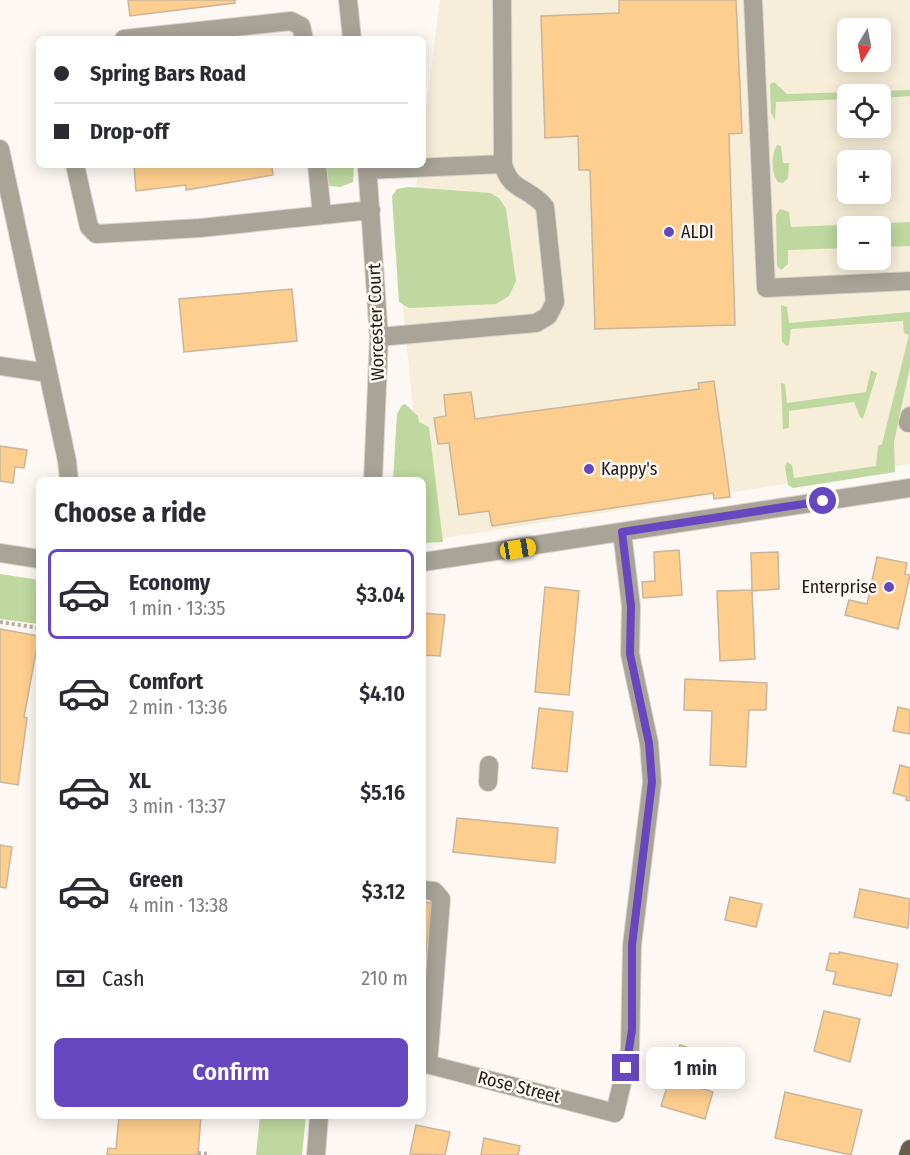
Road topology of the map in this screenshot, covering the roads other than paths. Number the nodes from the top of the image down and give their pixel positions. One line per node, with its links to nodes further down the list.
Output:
1 (348, 0): 6 (street)
2 (502, 0): 8 (street)
3 (753, 0): 15 (street)
4 (152, 36): 5 (street)
5 (303, 36)
6 (352, 36)
7 (0, 149): 18 (street)
8 (502, 164): 9 (street); 16 (street)
9 (426, 166)
10 (76, 168): 14 (street)
11 (317, 168): 14 (street)
12 (367, 168): 13 (street, Worcester Court)
13 (371, 210): 14 (street); 16 (street, Worcester Court)
14 (322, 215)
15 (910, 280)
16 (379, 337): 20 (street, Worcester Court)
17 (0, 366): 18 (street)
18 (48, 373): 19 (street)
19 (69, 477)
20 (373, 477)
21 (910, 488): 22 (street)
22 (622, 532): 25 (street); 27 (street, Rose Street)
23 (0, 553): 24 (street)
24 (36, 559)
25 (426, 562)
26 (426, 890): 27 (street)
27 (426, 1063)
28 (319, 1119): 30 (street)
29 (910, 1149): 31 (main road)
30 (316, 1155)
31 (908, 1155)

